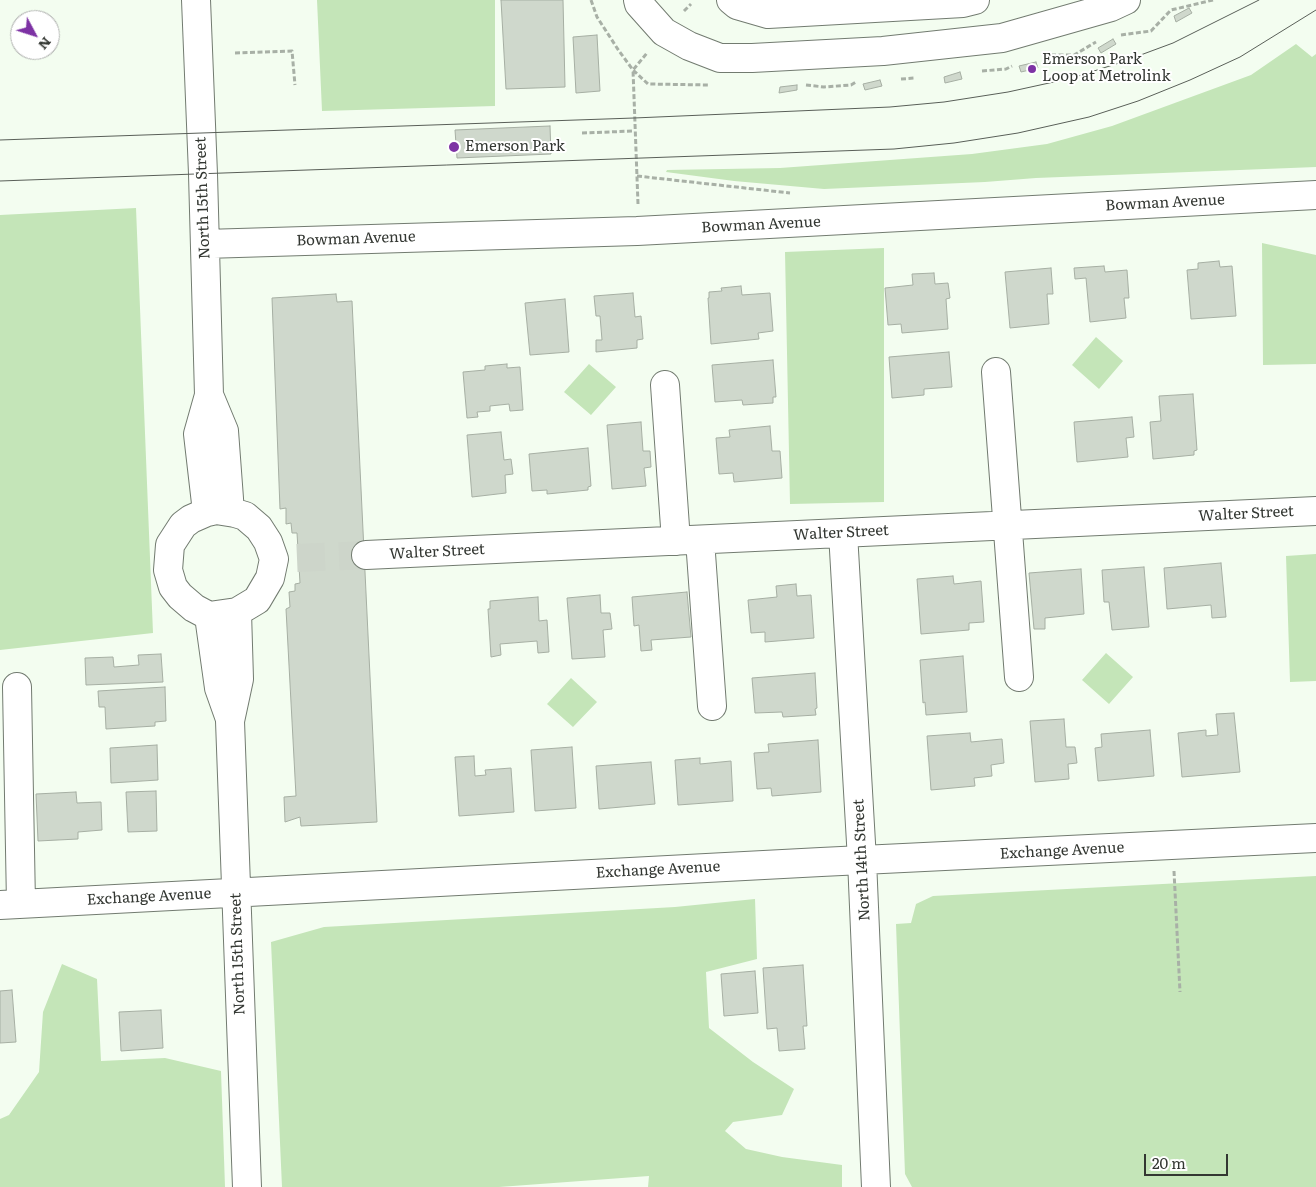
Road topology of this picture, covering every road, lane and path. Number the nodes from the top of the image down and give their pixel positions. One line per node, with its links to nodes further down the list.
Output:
1 (196, 0): 18 (street, North 15th Street)
2 (591, 0): 10 (path)
3 (638, 0): 8 (street)
4 (731, 0): 5 (street)
5 (975, 0)
6 (1126, 0): 8 (street)
7 (690, 4): 8 (path)
8 (664, 32): 10 (path)
9 (235, 53): 11 (path)
10 (633, 70): 12 (path)
11 (295, 85)
12 (634, 131): 13 (path); 14 (path)
13 (582, 133)
14 (637, 176): 15 (path); 17 (path)
15 (799, 194)
16 (1316, 195): 18 (street, Bowman Avenue)
17 (638, 209)
18 (205, 244): 22 (street, North 15th Street)
19 (996, 372): 23 (street)
20 (665, 385): 25 (street)
21 (1316, 511): 23 (street, Walter Street)
22 (219, 512): 27 (street); 28 (street)
23 (1007, 525): 24 (street, Walter Street); 29 (street)
24 (843, 533): 25 (street, Walter Street); 35 (street, North 14th Street)
25 (688, 540): 26 (street, Walter Street); 31 (street)
26 (366, 555)
27 (236, 612): 28 (street); 32 (street, North 15th Street)
28 (209, 616): 32 (street, North 15th Street)
29 (1019, 677)
30 (17, 687): 37 (street)
31 (712, 706)
32 (230, 721): 36 (street, North 15th Street)
33 (1316, 838): 34 (street, Exchange Avenue)
34 (1173, 846): 35 (street, Exchange Avenue); 38 (path)
35 (862, 860): 36 (street, Exchange Avenue); 40 (street, North 14th Street)
36 (235, 892): 37 (street, Exchange Avenue); 39 (street, North 15th Street)
37 (11, 905)
38 (1180, 992)
39 (247, 1187)
40 (876, 1187)

